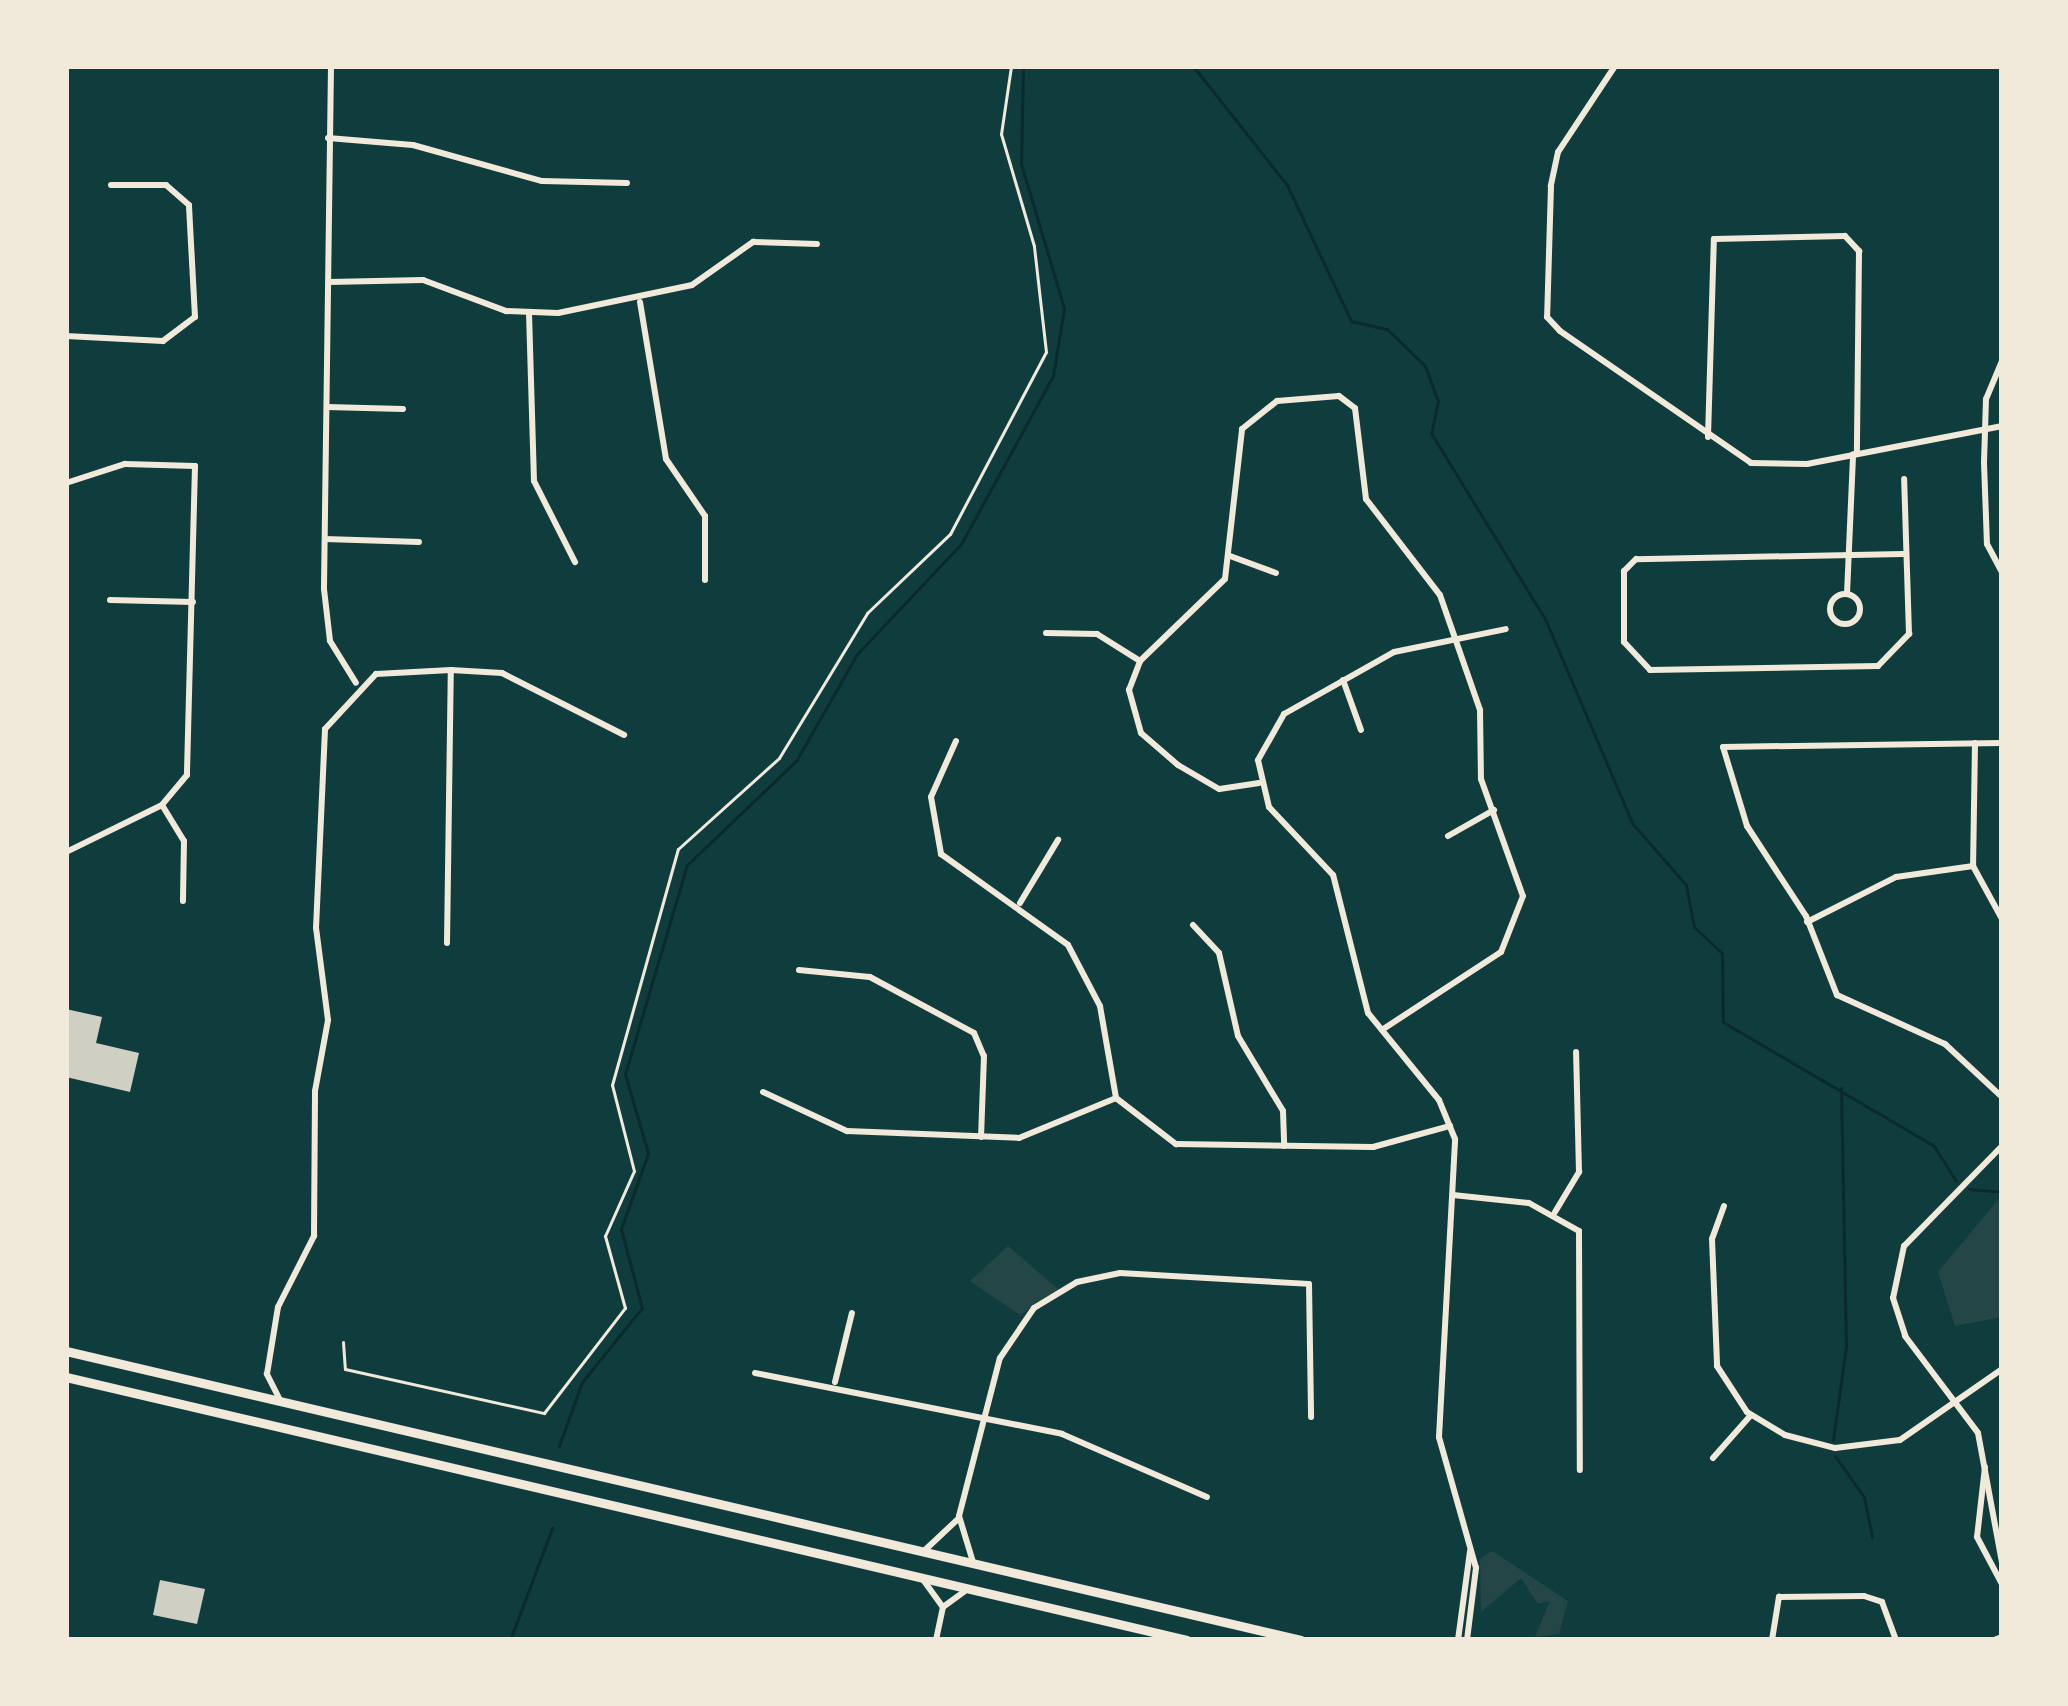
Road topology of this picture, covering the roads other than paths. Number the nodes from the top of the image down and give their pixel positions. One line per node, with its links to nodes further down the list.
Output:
1 (331, 66): 3 (street)
2 (1615, 66): 16 (street)
3 (328, 138): 5 (street); 7 (street)
4 (111, 184): 10 (street)
5 (626, 184)
6 (818, 244): 8 (street)
7 (329, 281): 9 (street); 12 (street)
8 (640, 302): 9 (street); 28 (street)
9 (529, 314): 25 (street)
10 (66, 336)
11 (2002, 361): 15 (street)
12 (327, 407): 13 (street); 20 (street)
13 (403, 409)
14 (2002, 426): 15 (street)
15 (1986, 430): 17 (street); 26 (street)
16 (1708, 437): 17 (street); 17 (street)
17 (1855, 453): 23 (street)
18 (1904, 478): 22 (street)
19 (66, 483): 31 (street)
20 (325, 539): 21 (street); 38 (street)
21 (419, 542)
22 (1903, 554): 23 (street); 23 (street)
23 (1849, 555): 29 (street)
24 (1230, 556): 27 (street); 34 (street); 35 (street)
25 (575, 562)
26 (2002, 572)
27 (1276, 573)
28 (705, 580)
29 (1847, 594): 29 (street)
30 (110, 600): 31 (street)
31 (193, 602): 45 (street)
32 (1506, 628): 34 (street)
33 (1046, 633): 35 (street)
34 (1447, 636): 37 (street); 46 (street)
35 (1140, 662): 44 (street)
36 (452, 670): 38 (street); 40 (street); 56 (street)
37 (1343, 680): 39 (street); 44 (street)
38 (356, 683): 76 (street)
39 (1360, 730)
40 (624, 735)
41 (956, 741): 52 (street)
42 (2002, 742): 43 (street)
43 (1975, 743): 50 (street); 54 (street)
44 (1258, 783): 58 (street)
45 (162, 805): 49 (street); 51 (street)
46 (1493, 811): 47 (street); 58 (street)
47 (1448, 836)
48 (1058, 840): 52 (street)
49 (66, 852)
50 (1973, 866): 53 (street); 54 (street)
51 (184, 902)
52 (1020, 903): 62 (street)
53 (2002, 919)
54 (1808, 922): 61 (street)
55 (1193, 925): 65 (street)
56 (446, 943)
57 (800, 970): 64 (street)
58 (1382, 1030): 63 (street)
59 (1576, 1052): 69 (street)
60 (763, 1092): 64 (street)
61 (2002, 1097)
62 (1116, 1098): 64 (street); 65 (street)
63 (1450, 1126): 65 (street); 67 (street)
64 (981, 1137)
65 (1284, 1146)
66 (2002, 1146): 77 (street)
67 (1453, 1195): 69 (street); 98 (street)
68 (1724, 1206): 78 (street)
69 (1555, 1212): 83 (street)
70 (852, 1313): 75 (street)
71 (66, 1351): 76 (main road)
72 (2002, 1370): 77 (street)
73 (755, 1373): 75 (street)
74 (66, 1377): 89 (main road)
75 (835, 1382): 79 (street)
76 (281, 1400): 86 (main road)
77 (1956, 1405): 78 (street); 82 (street)
78 (1751, 1415): 81 (street)
79 (984, 1417): 80 (street); 84 (street); 85 (street)
80 (1311, 1417)
81 (1714, 1457)
82 (1986, 1458): 88 (street); 90 (street)
83 (1580, 1470)
84 (1207, 1497)
85 (959, 1516): 86 (street); 87 (street)
86 (922, 1551): 87 (main road)
87 (975, 1563): 97 (main road)
88 (2002, 1563)
89 (919, 1577): 91 (main road); 92 (street)
90 (2002, 1584)
91 (970, 1589): 92 (street); 96 (main road)
92 (943, 1607): 95 (street)
93 (718, 1640): 94 (street)
94 (733, 1640)
95 (936, 1640)
96 (1187, 1640)
97 (1301, 1640)
98 (1462, 1640)
99 (1772, 1640): 100 (street)
100 (1896, 1640)

